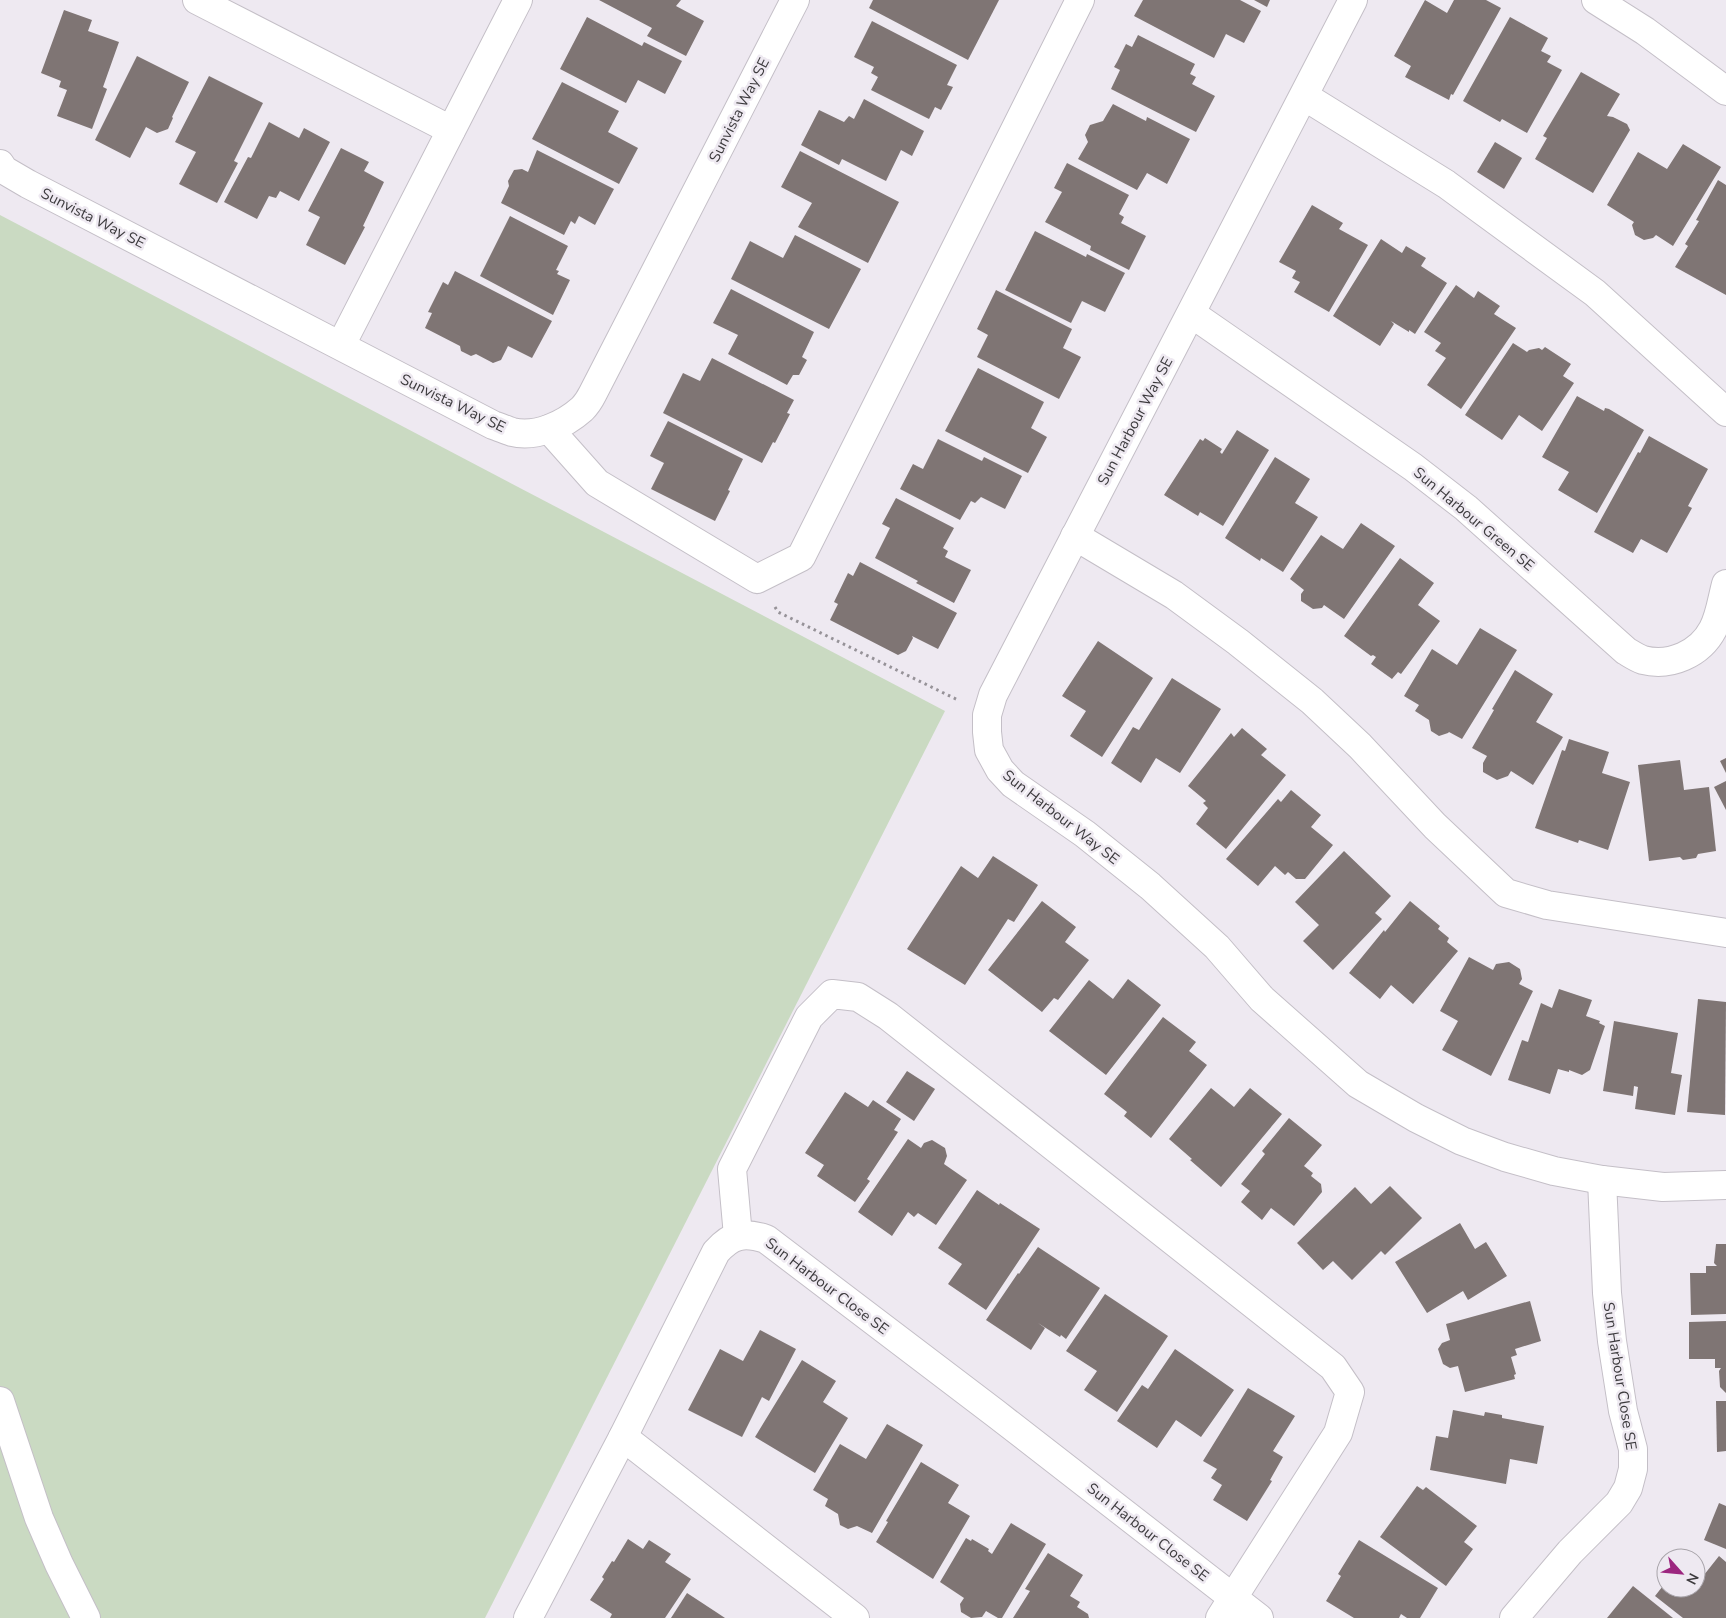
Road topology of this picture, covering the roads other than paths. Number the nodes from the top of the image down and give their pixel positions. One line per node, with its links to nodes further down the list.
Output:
1 (197, 0): 9 (main road)
2 (518, 0): 9 (main road)
3 (795, 0): 14 (main road, Sunvista Way SE)
4 (1080, 0): 14 (main road)
5 (1353, 0): 8 (main road, Sun Harbour Way SE)
6 (1596, 0): 7 (main road)
7 (1726, 91)
8 (1304, 96): 11 (main road, Sun Harbour Way SE); 13 (main road)
9 (451, 130): 12 (main road)
10 (0, 164): 12 (main road, Sunvista Way SE)
11 (1192, 314): 15 (main road, Sun Harbour Way SE); 16 (main road, Sun Harbour Green SE)
12 (341, 346): 14 (main road, Sunvista Way SE)
13 (1726, 412)
14 (549, 429)
15 (1075, 536): 17 (main road); 18 (main road, Sun Harbour Way SE)
16 (1726, 584)
17 (1726, 933)
18 (1602, 1180): 19 (main road, Sun Harbour Way SE); 28 (main road, Sun Harbour Close SE)
19 (1726, 1185)
20 (738, 1236): 22 (main road); 23 (main road, Sun Harbour Close SE); 23 (main road)
21 (0, 1401): 24 (main road)
22 (623, 1437): 25 (main road); 26 (main road)
23 (1227, 1608): 27 (main road, Sun Harbour Close SE)
24 (86, 1618)
25 (528, 1618)
26 (855, 1618)
27 (1259, 1618)
28 (1514, 1618)

